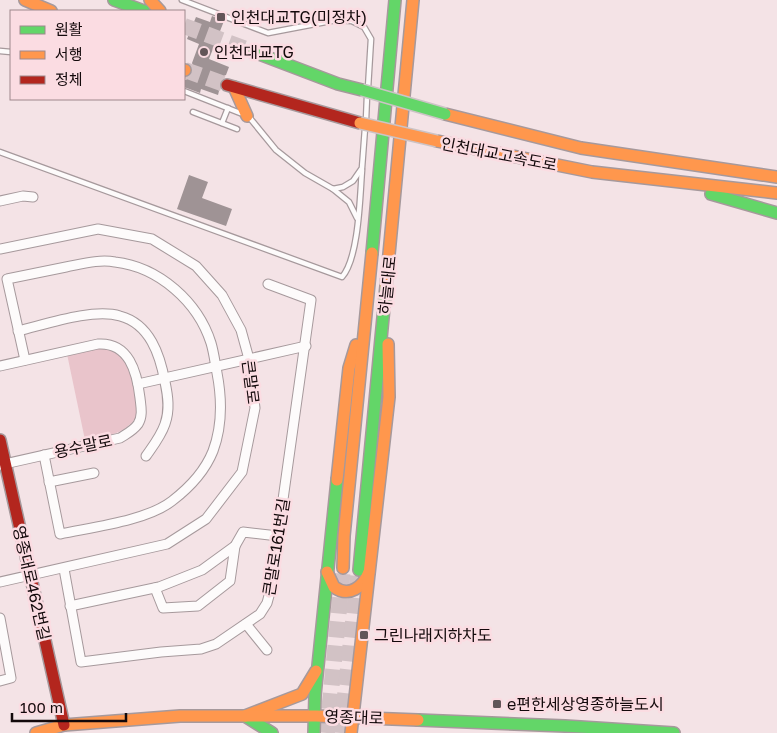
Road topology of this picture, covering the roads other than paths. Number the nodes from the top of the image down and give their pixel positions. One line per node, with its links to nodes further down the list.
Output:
1 (25, 0): 7 (main road)
2 (114, 0): 8 (main road)
3 (150, 0): 9 (main road)
4 (182, 0): 18 (lane)
5 (395, 0): 29 (main road, 하늘대로)
6 (414, 0): 49 (main road, 하늘대로)
7 (49, 10)
8 (141, 10)
9 (159, 10)
10 (254, 52): 19 (main road, 인천대교고속도로, bridge)
11 (185, 91): 12 (lane)
12 (228, 108): 14 (lane); 15 (lane)
13 (193, 112): 15 (lane)
14 (247, 116): 20 (main road, 인천대교고속도로, bridge); 21 (lane)
15 (222, 123): 16 (lane)
16 (237, 129)
17 (0, 152): 26 (lane)
18 (362, 168): 21 (lane); 26 (lane)
19 (777, 177)
20 (665, 182): 22 (main road, 인천대교고속도로); 25 (main road)
21 (332, 189): 26 (lane)
22 (777, 193)
23 (33, 197): 24 (street)
24 (0, 201)
25 (777, 213)
26 (358, 219)
27 (0, 249): 32 (street, 큰말로)
28 (268, 284): 31 (street, 큰말로161번길)
29 (368, 302): 46 (main road, 하늘대로); 48 (main road)
30 (18, 331): 33 (street); 35 (street); 36 (street)
31 (306, 346): 32 (street); 44 (street, 큰말로161번길)
32 (248, 359): 35 (street); 47 (street, 큰말로)
33 (25, 360): 34 (street, 용수말로); 37 (street, 용수말로)
34 (0, 366)
35 (216, 366): 36 (street); 43 (street)
36 (164, 378): 37 (street); 40 (street)
37 (138, 384): 39 (street, 용수말로)
38 (0, 440): 41 (main road, 영종대로462번길)
39 (44, 455): 41 (street, 용수말로); 43 (street)
40 (146, 456)
41 (3, 464): 50 (main road, 영종대로462번길)
42 (94, 473): 43 (street)
43 (49, 482)
44 (278, 536): 45 (street); 55 (street, 큰말로161번길)
45 (235, 546): 52 (street); 52 (street)
46 (343, 568)
47 (64, 569): 50 (street, 큰말로); 53 (street, 큰말로161번길)
48 (327, 570): 49 (main road); 57 (main road)
49 (365, 570): 61 (main road, 하늘대로)
50 (31, 576): 51 (street, 큰말로); 62 (main road, 영종대로462번길)
51 (0, 582)
52 (155, 588): 53 (street)
53 (70, 606): 55 (street, 큰말로161번길)
54 (0, 618): 58 (street)
55 (246, 624): 56 (street)
56 (267, 650)
57 (318, 667): 59 (main road); 60 (main road)
58 (0, 681)
59 (245, 716): 60 (main road, 영종대로); 62 (main road, 영종대로); 65 (main road)
60 (316, 716): 61 (main road, 영종대로); 66 (main road)
61 (352, 717): 63 (main road, 영종대로); 67 (main road, 하늘대로)
62 (64, 729): 64 (main road, 영종대로)
63 (542, 729): 68 (main road, 영종대로)
64 (36, 733)
65 (272, 733)
66 (314, 733)
67 (351, 733)
68 (674, 733)

